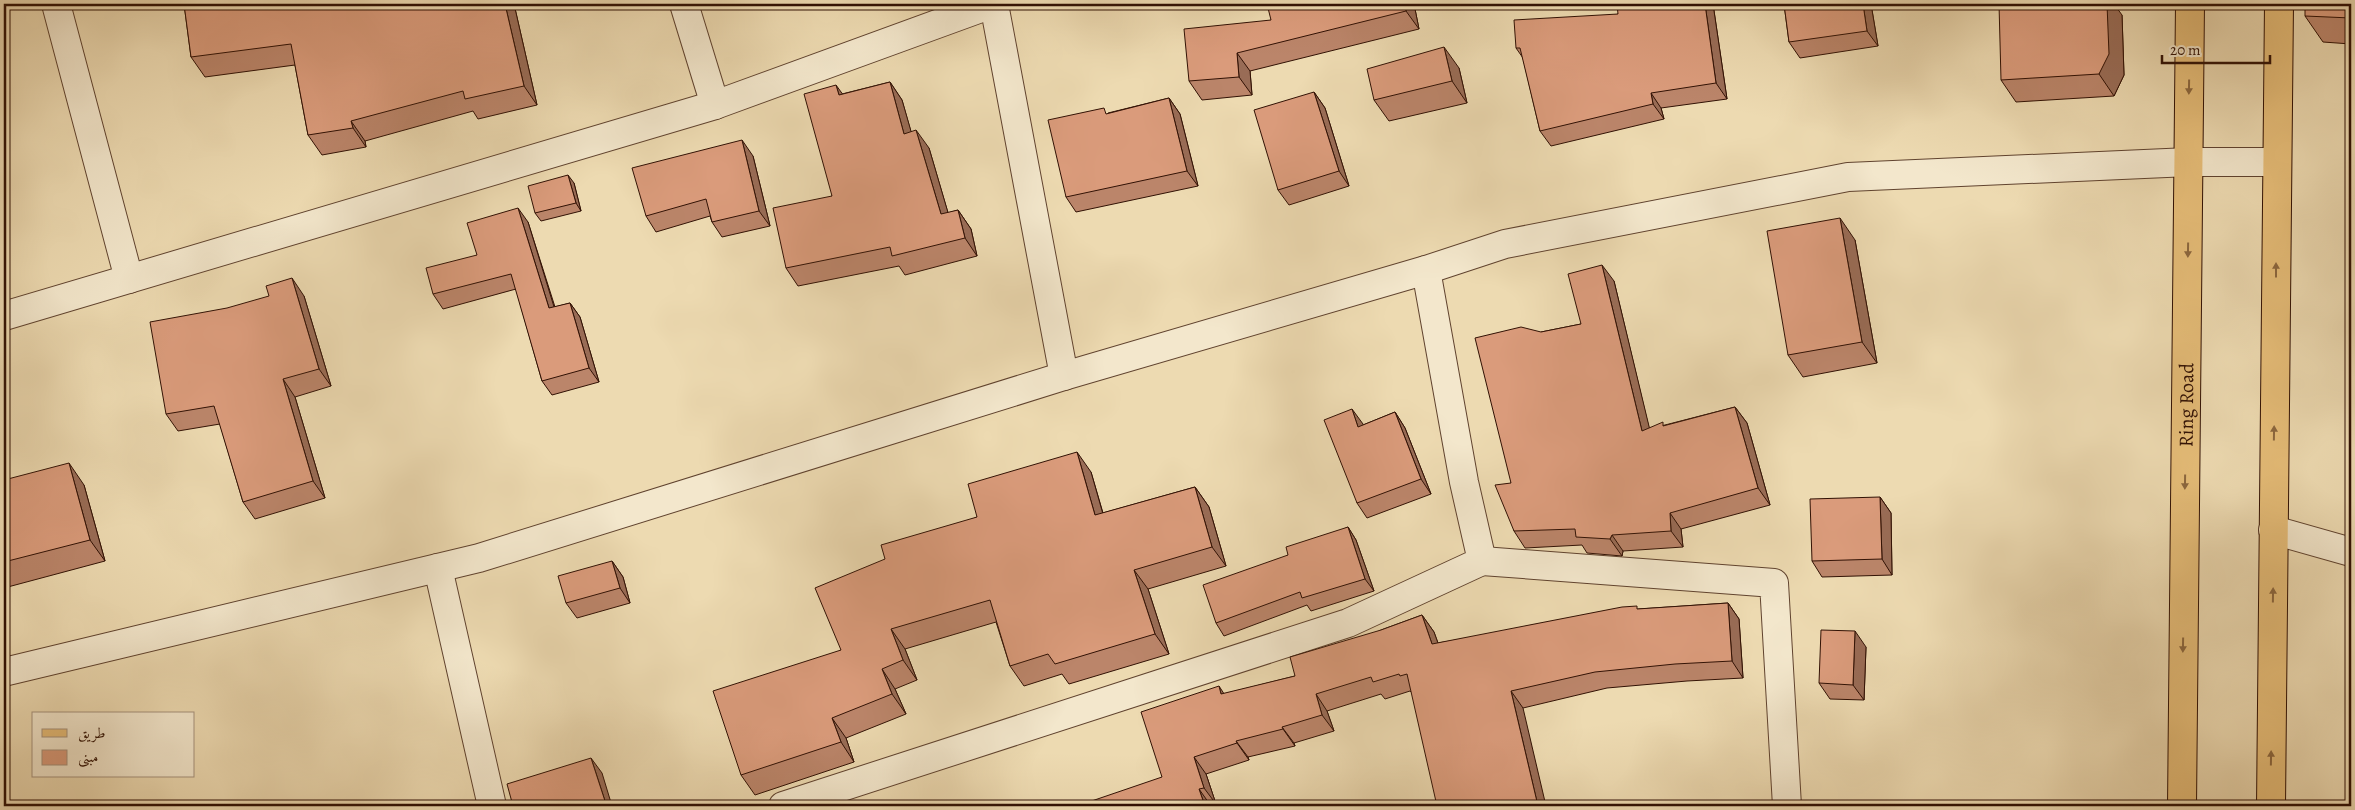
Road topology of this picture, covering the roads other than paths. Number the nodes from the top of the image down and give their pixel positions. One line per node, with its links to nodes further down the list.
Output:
1 (56, 4): 10 (street)
2 (684, 4): 6 (street)
3 (993, 4): 6 (street); 12 (street)
4 (2190, 4): 7 (main road, Ring Road, one-way to 7)
5 (2279, 4): 8 (main road)
6 (715, 105): 10 (street)
7 (2188, 162): 8 (street); 9 (street); 21 (main road, Ring Road, one-way to 21)
8 (2277, 162): 13 (main road, one-way to 8)
9 (1426, 270): 12 (street); 15 (street)
10 (129, 279): 11 (street)
11 (4, 316)
12 (1064, 376): 16 (street)
13 (2273, 530): 14 (street); 22 (main road, one-way to 13)
14 (2351, 552)
15 (1482, 561): 18 (street); 20 (street)
16 (438, 568): 17 (street); 19 (street)
17 (4, 672)
18 (791, 805)
19 (492, 806)
20 (1787, 806)
21 (2182, 806)
22 (2271, 806)

